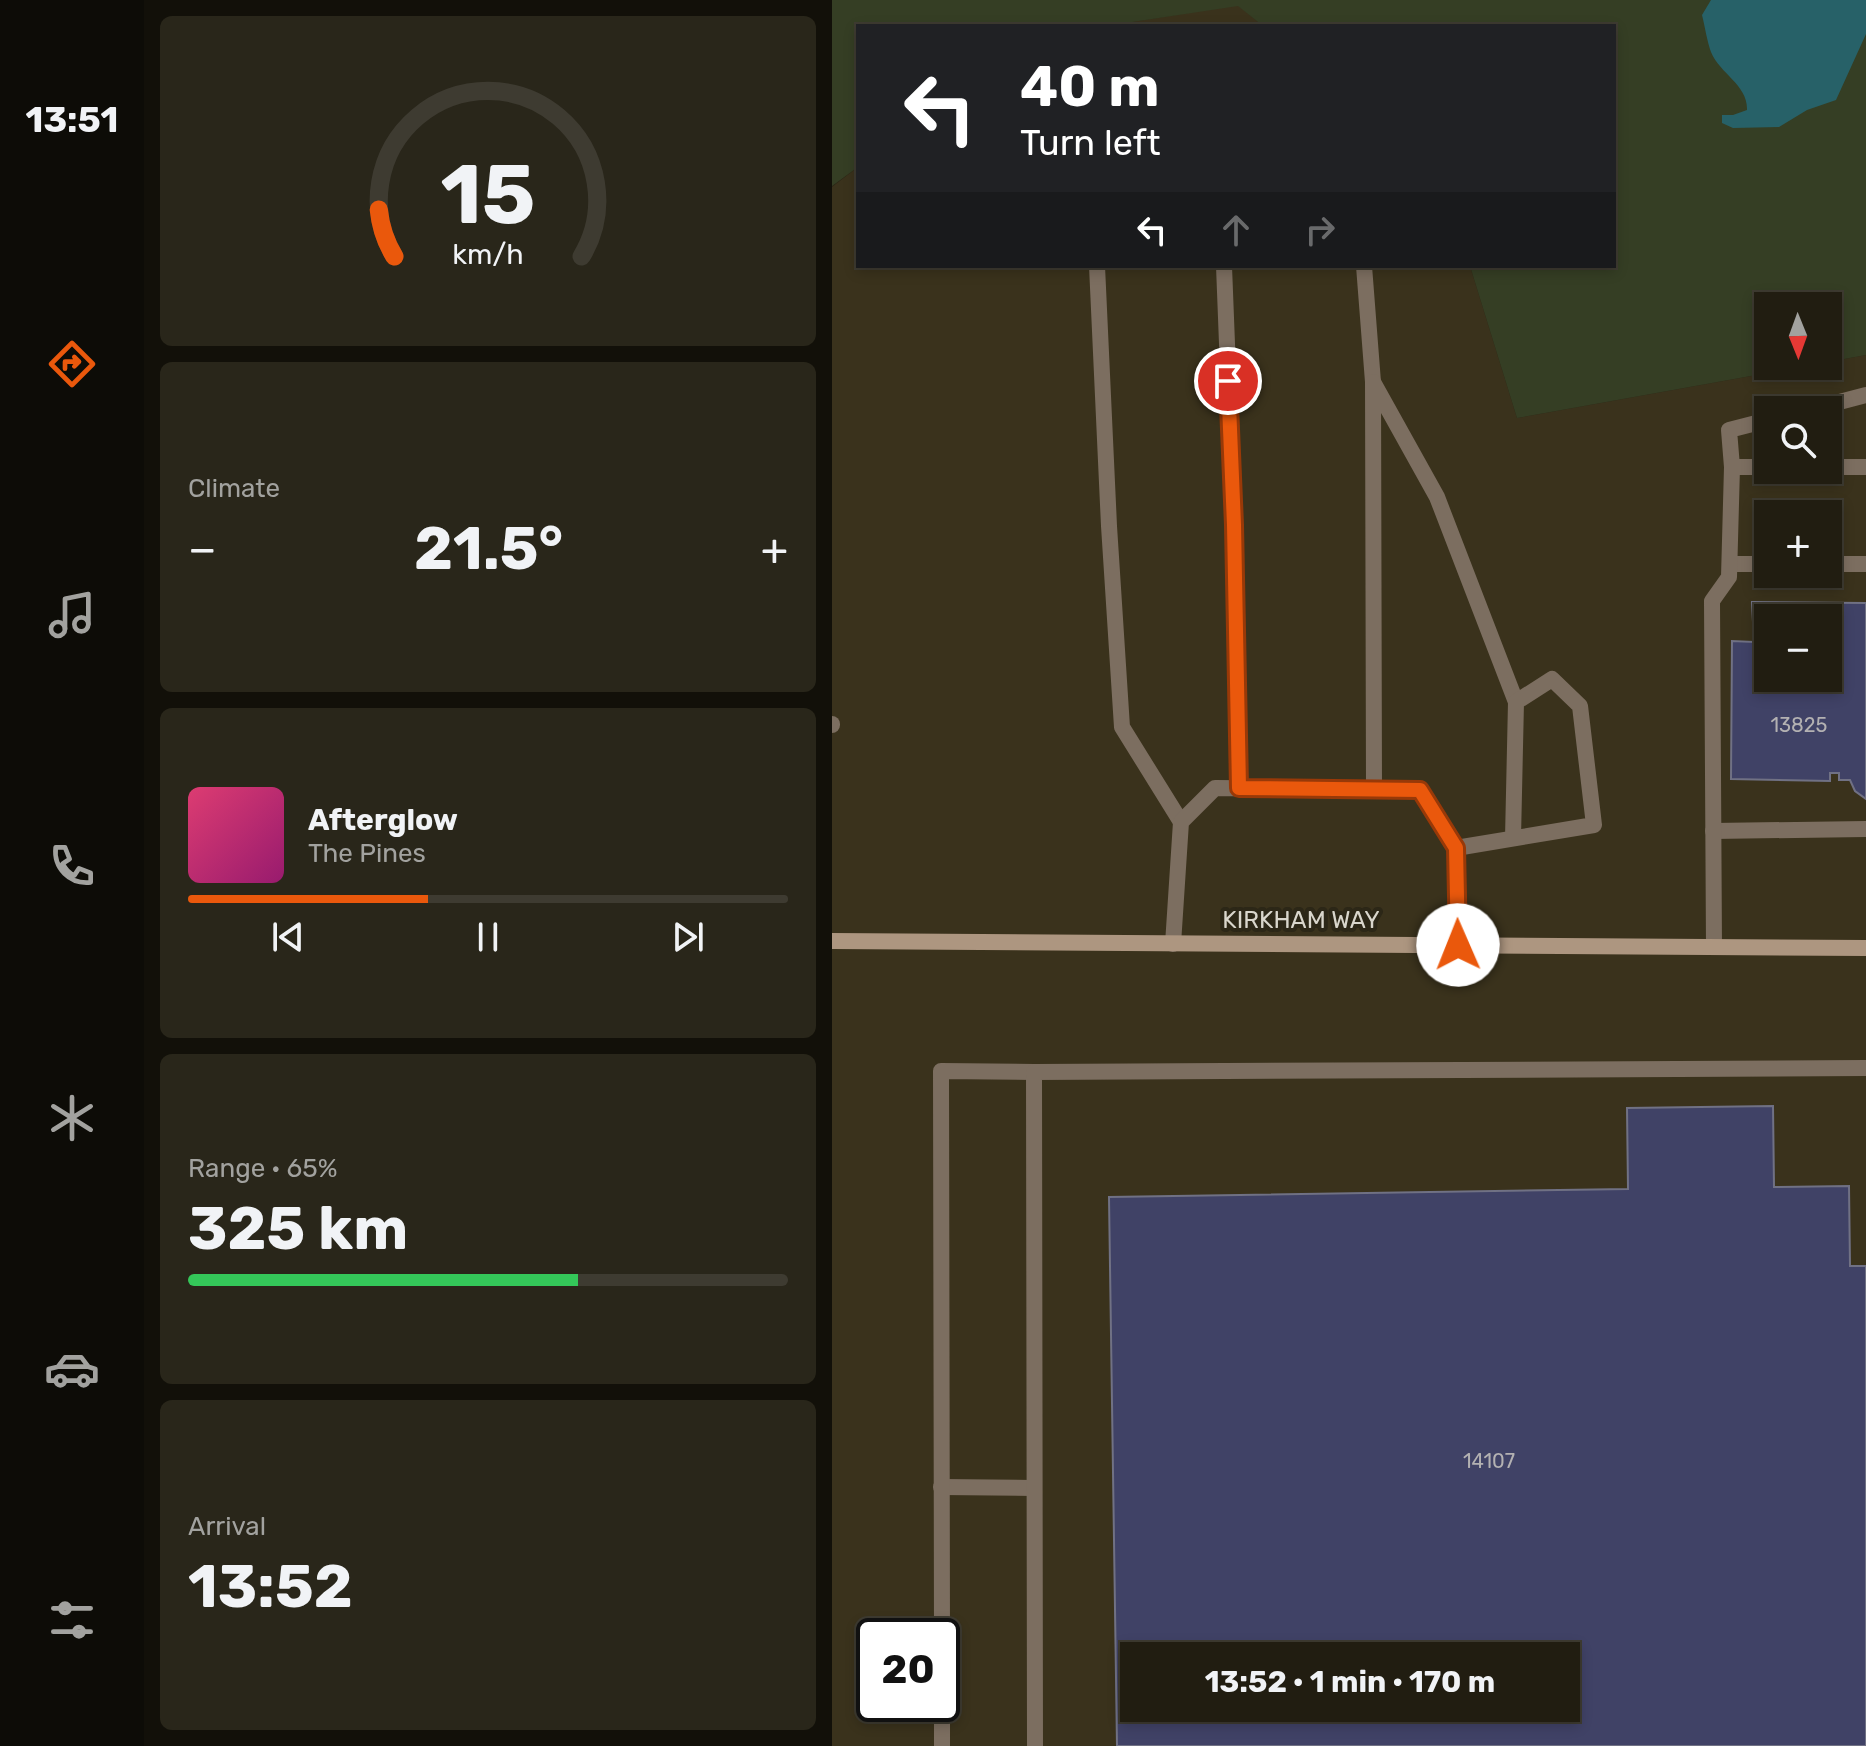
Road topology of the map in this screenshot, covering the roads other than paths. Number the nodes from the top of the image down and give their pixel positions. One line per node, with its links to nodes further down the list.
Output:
1 (1097, 268): 19 (lane)
2 (1224, 268): 17 (lane)
3 (1364, 268): 4 (lane)
4 (1373, 382): 16 (lane); 18 (lane)
5 (1866, 395): 6 (lane)
6 (1842, 401)
7 (1754, 424): 8 (lane)
8 (1732, 467): 9 (lane); 12 (lane)
9 (1754, 467)
10 (1842, 467): 11 (lane)
11 (1866, 467)
12 (1730, 564): 13 (lane); 21 (lane)
13 (1754, 564)
14 (1842, 564): 15 (lane)
15 (1866, 564)
16 (1516, 702): 22 (lane); 22 (lane)
17 (1239, 788): 18 (lane); 19 (lane)
18 (1374, 790): 23 (lane)
19 (1181, 822): 25 (lane)
20 (1866, 829): 21 (lane)
21 (1713, 831): 27 (lane)
22 (1513, 838): 23 (lane)
23 (1456, 848): 26 (lane)
24 (832, 941): 25 (main road, KIRKHAM WAY)
25 (1173, 944): 26 (main road, KIRKHAM WAY)
26 (1458, 945): 27 (main road, KIRKHAM WAY)
27 (1714, 947): 28 (main road, KIRKHAM WAY)
28 (1866, 948)
29 (1866, 1068): 30 (lane)
30 (1034, 1072): 31 (lane); 32 (lane)
31 (941, 1487): 32 (lane); 33 (lane)
32 (1033, 1488): 36 (lane)
33 (942, 1618)
34 (942, 1722): 35 (lane)
35 (942, 1746)
36 (1035, 1746)

